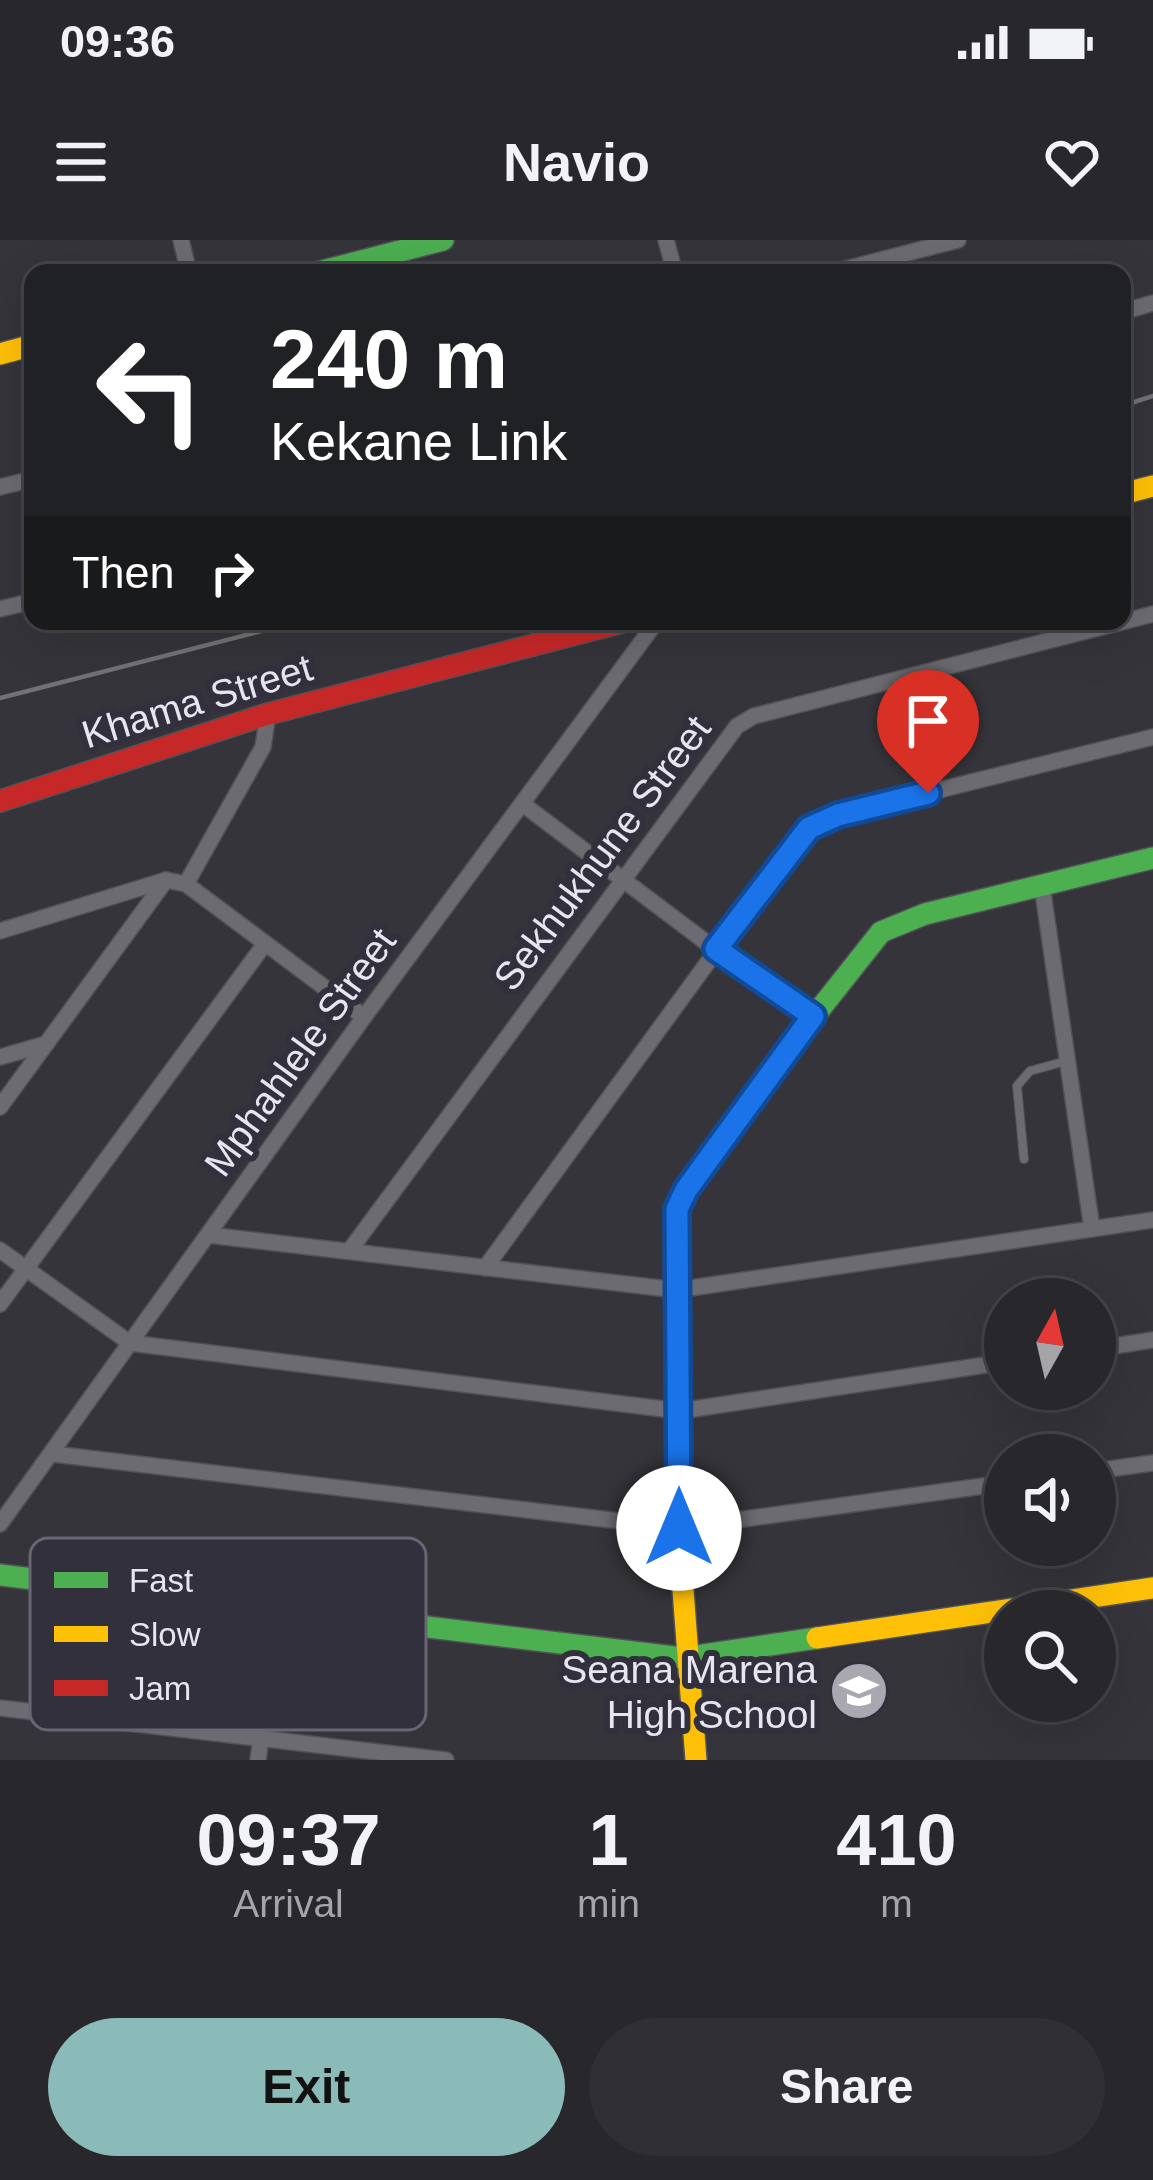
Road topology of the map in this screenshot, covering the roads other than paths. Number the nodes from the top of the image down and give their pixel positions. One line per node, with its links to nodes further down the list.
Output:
1 (443, 240): 3 (street)
2 (958, 240): 4 (street)
3 (350, 264)
4 (865, 264)
5 (591, 630): 8 (street, Khama Street)
6 (651, 630): 11 (street, Mphahlele Street)
7 (1092, 630): 13 (street, Sekhukhune Street)
8 (268, 714): 10 (street, Khama Street); 15 (street)
9 (1153, 737): 21 (street)
10 (0, 801)
11 (524, 806): 13 (street); 23 (street, Mphahlele Street)
12 (1153, 858): 16 (street)
13 (623, 878): 21 (street); 33 (street, Sekhukhune Street)
14 (166, 880): 15 (street); 17 (street); 18 (street)
15 (186, 884): 20 (street)
16 (1042, 886): 22 (street); 26 (street)
17 (127, 891): 18 (street); 19 (street)
18 (140, 916): 24 (street)
19 (0, 931)
20 (264, 945): 23 (street); 34 (street)
21 (716, 949): 22 (street); 35 (street)
22 (813, 1016): 36 (street)
23 (364, 1017): 31 (street, Mphahlele Street)
24 (46, 1044): 25 (street); 27 (street)
25 (0, 1057)
26 (1068, 1061): 28 (lane); 30 (street)
27 (0, 1107)
28 (1024, 1159)
29 (1153, 1220): 30 (street)
30 (1093, 1229): 36 (street)
31 (208, 1235): 33 (street); 39 (street, Mphahlele Street)
32 (0, 1250): 34 (street)
33 (350, 1250): 35 (street)
34 (26, 1268): 37 (street); 39 (street)
35 (485, 1268): 36 (street)
36 (677, 1291): 42 (street)
37 (0, 1304)
38 (1153, 1340): 40 (street)
39 (130, 1343): 42 (street); 43 (street, Mphahlele Street)
40 (1116, 1346)
41 (984, 1365): 42 (street)
42 (680, 1411): 48 (street)
43 (53, 1454): 47 (street, Mphahlele Street); 48 (street)
44 (1153, 1463): 45 (street)
45 (1116, 1468)
46 (984, 1486): 48 (street)
47 (0, 1524)
48 (679, 1528): 53 (street)
49 (0, 1575): 50 (street)
50 (30, 1579)
51 (1153, 1588): 53 (street)
52 (426, 1626): 53 (street)
53 (683, 1658): 61 (street)
54 (0, 1708): 55 (street)
55 (30, 1712)
56 (173, 1730): 58 (street)
57 (261, 1730): 58 (street)
58 (260, 1741): 59 (street); 60 (street)
59 (258, 1760)
60 (446, 1760)
61 (696, 1760)

